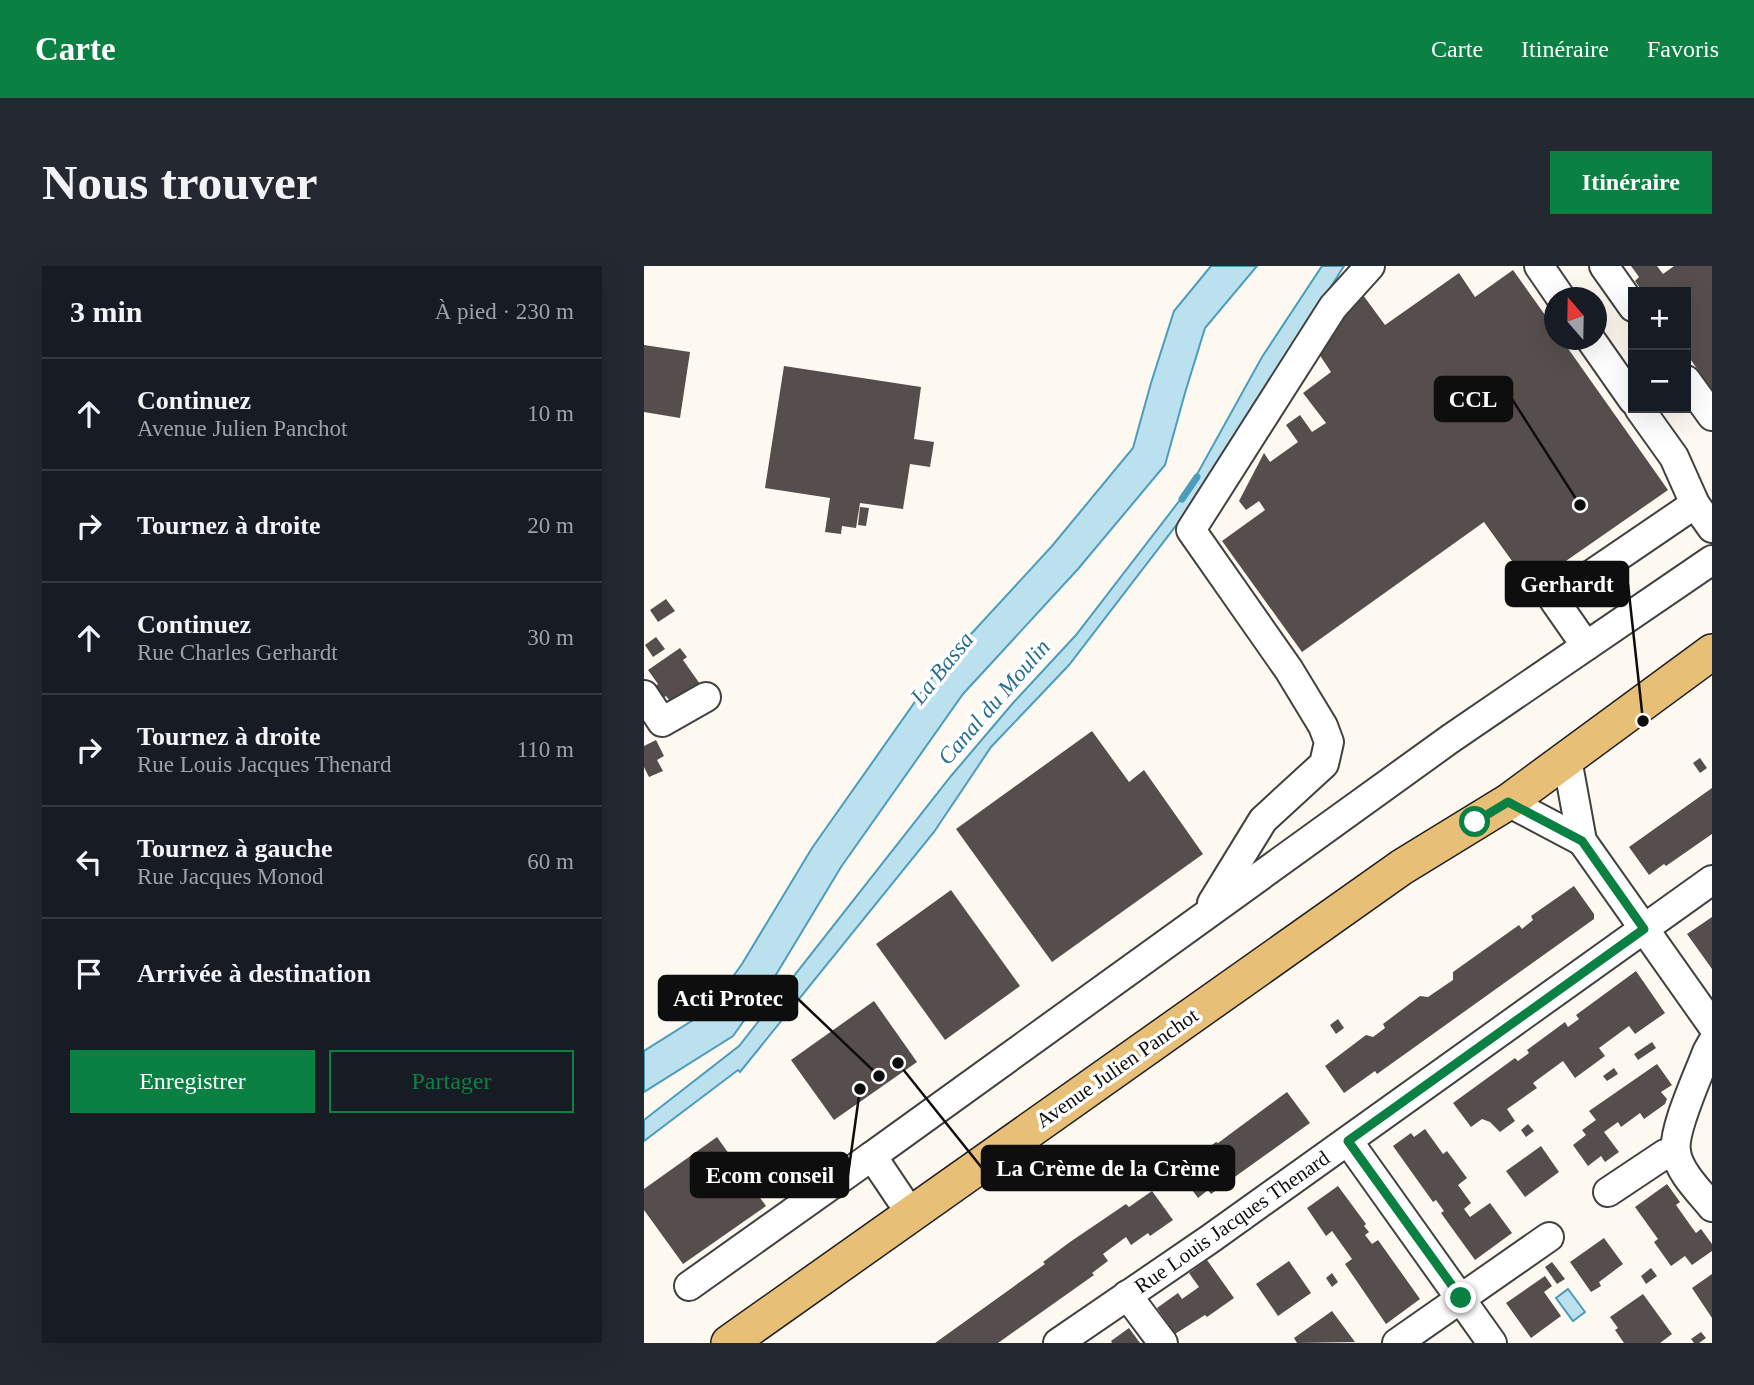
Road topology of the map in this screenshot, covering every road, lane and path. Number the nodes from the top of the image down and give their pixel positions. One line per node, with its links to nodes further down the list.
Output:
1 (1370, 266): 24 (street)
2 (1539, 266): 4 (street)
3 (1604, 266): 5 (street)
4 (1553, 287)
5 (1628, 300)
6 (1598, 350): 8 (street)
7 (1691, 387): 10 (street)
8 (1628, 393)
9 (1643, 413): 11 (street)
10 (1712, 416)
11 (1695, 504): 12 (street); 14 (street)
12 (1712, 528)
13 (1712, 560): 14 (street)
14 (1586, 646): 24 (street)
15 (1712, 652): 16 (main road, Avenue Julien Panchot)
16 (1682, 674): 19 (main road, Avenue Julien Panchot); 22 (main road, Avenue Julien Panchot)
17 (644, 695): 18 (street)
18 (706, 697)
19 (1567, 759): 20 (main road, Avenue Julien Panchot); 21 (street)
20 (1508, 802): 21 (street); 22 (main road, Avenue Julien Panchot)
21 (1582, 841): 25 (street)
22 (1402, 867): 33 (main road, Avenue Julien Panchot)
23 (1712, 880): 25 (street, Rue Louis Jacques Thenard)
24 (1205, 915): 30 (street)
25 (1644, 929): 26 (street); 28 (street, Rue Louis Jacques Thenard)
26 (1712, 1025)
27 (1712, 1043): 29 (street)
28 (1348, 1141): 36 (street, Rue Louis Jacques Thenard); 37 (street)
29 (1676, 1152): 31 (street); 32 (street)
30 (872, 1156): 33 (street); 35 (street)
31 (1608, 1192)
32 (1712, 1207)
33 (911, 1214): 38 (main road, Avenue Julien Panchot)
34 (1549, 1237): 37 (street)
35 (689, 1286)
36 (1128, 1295): 39 (street, Rue Louis Jacques Thenard); 40 (street)
37 (1461, 1298): 41 (street); 42 (street)
38 (729, 1343)
39 (1058, 1343)
40 (1163, 1343)
41 (1397, 1343)
42 (1492, 1343)

